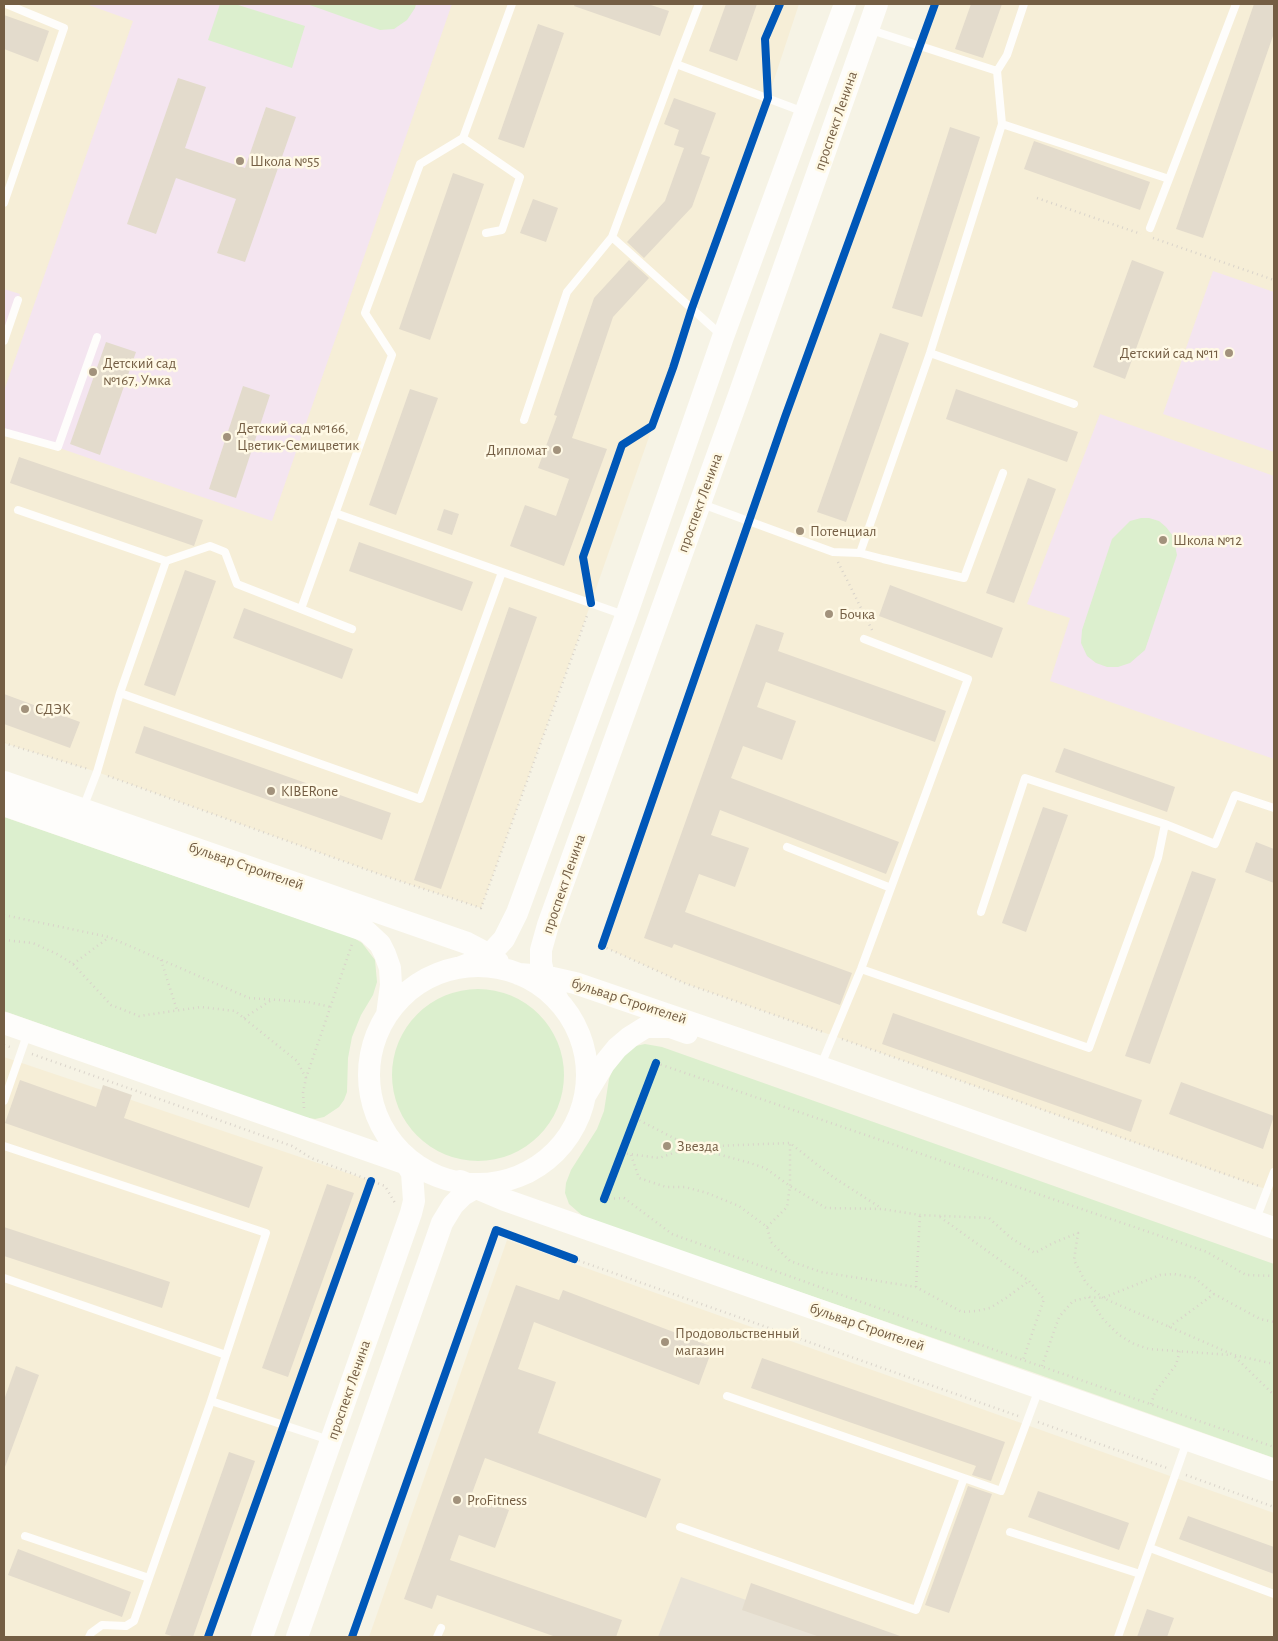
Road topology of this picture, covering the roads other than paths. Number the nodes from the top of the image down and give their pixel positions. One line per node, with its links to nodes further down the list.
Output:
1 (6, 4): 15 (lane)
2 (512, 4): 13 (lane)
3 (697, 4): 9 (lane)
4 (844, 4): 11 (main road, проспект Ленина)
5 (877, 4): 8 (main road, проспект Ленина)
6 (1024, 4): 10 (lane)
7 (1236, 4): 14 (lane)
8 (868, 29): 10 (lane); 28 (main road, проспект Ленина)
9 (676, 64): 11 (lane); 18 (lane)
10 (997, 71): 12 (lane)
11 (806, 113): 21 (main road, проспект Ленина)
12 (1002, 124): 14 (lane); 23 (lane)
13 (462, 138): 17 (lane); 30 (lane)
14 (1169, 178): 16 (lane)
15 (4, 203)
16 (1150, 228)
17 (486, 233)
18 (612, 236): 21 (lane); 25 (lane)
19 (18, 300): 22 (lane)
20 (97, 336): 26 (lane)
21 (723, 337): 35 (main road, проспект Ленина)
22 (4, 341)
23 (930, 353): 24 (lane); 31 (lane)
24 (1074, 404)
25 (524, 420)
26 (4, 432)
27 (1003, 473): 31 (lane)
28 (700, 503): 31 (lane); 51 (main road, проспект Ленина)
29 (18, 510): 32 (lane)
30 (336, 513): 33 (lane); 34 (lane)
31 (860, 553)
32 (166, 561): 34 (lane); 38 (lane)
33 (502, 572): 35 (lane); 38 (lane)
34 (301, 609): 36 (lane)
35 (626, 616): 47 (main road, проспект Ленина)
36 (352, 629)
37 (864, 639): 45 (lane)
38 (120, 694): 42 (lane)
39 (4, 782): 42 (main road, бульвар Строителей)
40 (4, 804): 53 (main road, бульвар Строителей)
41 (1274, 808): 43 (lane)
42 (82, 809): 47 (main road, бульвар Строителей)
43 (1165, 824): 46 (lane); 49 (lane)
44 (787, 847): 45 (lane)
45 (891, 888): 49 (lane)
46 (980, 912)
47 (488, 954): 48 (main road, проспект Ленина); 50 (main road, бульвар Строителей)
48 (461, 967): 50 (main road); 53 (main road)
49 (861, 969): 56 (lane)
50 (515, 973): 51 (main road, бульвар Строителей); 52 (main road)
51 (544, 976): 52 (main road, проспект Ленина); 56 (main road, бульвар Строителей)
52 (558, 1000): 57 (main road, проспект Ленина)
53 (387, 1016): 59 (main road, проспект Ленина)
54 (4, 1023): 55 (main road)
55 (25, 1041): 58 (lane); 61 (main road)
56 (820, 1067): 65 (main road, бульвар Строителей)
57 (586, 1094): 64 (main road); 66 (main road, бульвар Строителей)
58 (4, 1101)
59 (394, 1144): 61 (main road, проспект Ленина); 62 (main road)
60 (4, 1146): 68 (lane)
61 (407, 1164): 62 (main road); 73 (main road, проспект Ленина)
62 (429, 1171): 64 (main road, бульвар Строителей)
63 (1274, 1172): 65 (lane)
64 (477, 1184): 69 (main road, бульвар Строителей); 86 (main road)
65 (1264, 1224)
66 (1274, 1241)
67 (4, 1278): 68 (lane)
68 (226, 1355): 71 (lane)
69 (1041, 1377): 72 (main road, бульвар Строителей); 75 (lane)
70 (727, 1396): 75 (lane)
71 (211, 1401): 73 (lane); 81 (lane)
72 (1188, 1440): 74 (main road, бульвар Строителей); 79 (lane)
73 (331, 1441): 85 (main road, проспект Ленина)
74 (1274, 1470)
75 (964, 1478): 76 (lane)
76 (680, 1527)
77 (1010, 1532): 80 (lane)
78 (25, 1536): 81 (lane)
79 (1150, 1548): 80 (lane); 82 (lane)
80 (1140, 1574): 88 (lane)
81 (149, 1578): 84 (lane)
82 (1274, 1594)
83 (441, 1628): 87 (lane)
84 (89, 1637)
85 (262, 1637)
86 (297, 1637)
87 (438, 1637)
88 (1118, 1637)

